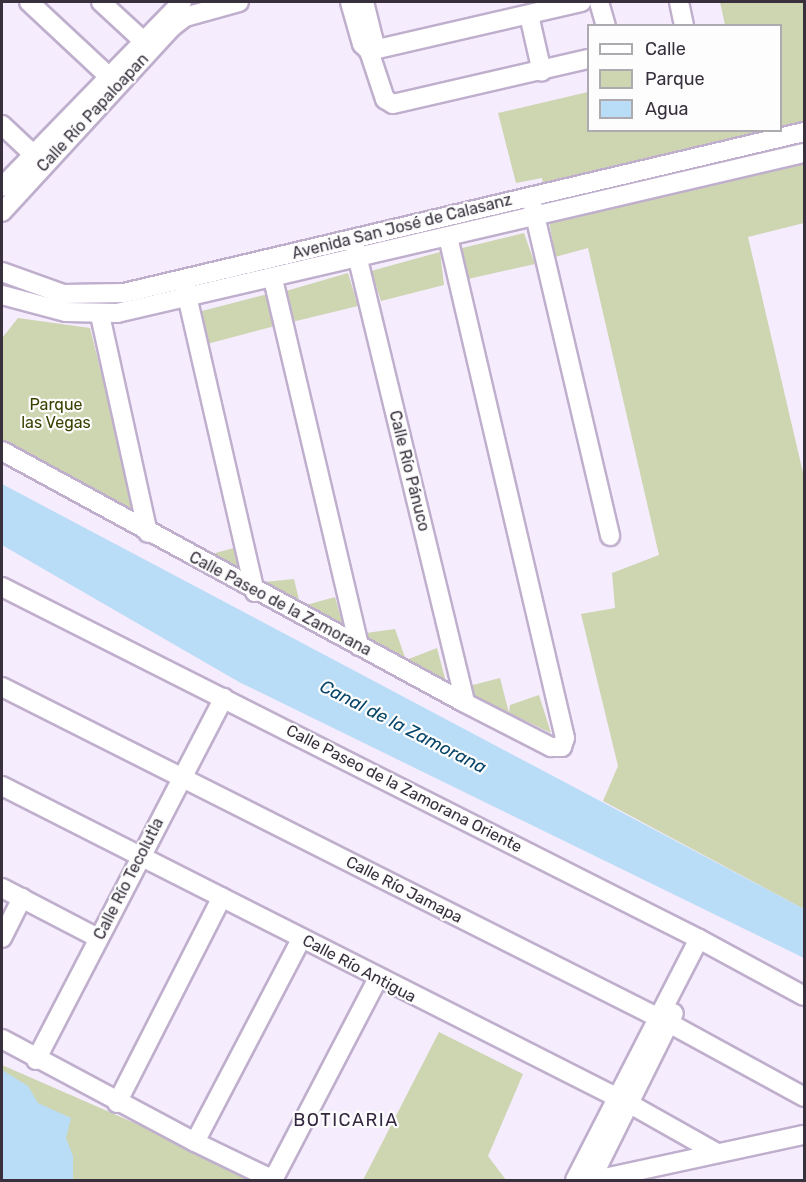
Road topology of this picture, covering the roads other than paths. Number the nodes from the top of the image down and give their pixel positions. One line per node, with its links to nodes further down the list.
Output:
1 (101, 2): 13 (street)
2 (230, 2): 9 (street)
3 (350, 2): 14 (street)
4 (364, 2): 14 (street)
5 (581, 2): 10 (street)
6 (599, 2): 11 (street)
7 (679, 2): 12 (street)
8 (35, 3): 17 (street)
9 (182, 7): 13 (street, Calle Río Papaloapan)
10 (529, 15): 14 (street); 16 (street)
11 (605, 24)
12 (684, 24)
13 (147, 45): 17 (street, Calle Río Papaloapan)
14 (369, 51): 16 (street)
15 (587, 59): 16 (street)
16 (542, 72)
17 (113, 81): 21 (street, Calle Río Papaloapan); 26 (street, Calle Río Papaloapan)
18 (2, 125): 21 (street)
19 (804, 132): 22 (street, Avenida San José de Calasanz)
20 (804, 153): 23 (street, Avenida San José de Calasanz)
21 (33, 154): 24 (street, Calle Río Papaloapan)
22 (708, 155): 23 (street); 25 (street, Avenida San José de Calasanz)
23 (713, 175): 27 (street, Avenida San José de Calasanz)
24 (2, 187)
25 (530, 196): 27 (street); 29 (street, Avenida San José de Calasanz)
26 (2, 212)
27 (535, 217): 28 (street, Avenida San José de Calasanz); 39 (street)
28 (448, 237): 30 (street, Avenida San José de Calasanz); 45 (street, Calle Paseo de la Zamorana)
29 (353, 239): 30 (street, Calle Río Pánuco); 33 (street, Avenida San José de Calasanz)
30 (357, 259): 32 (street, Avenida San José de Calasanz); 45 (street, Calle Río Pánuco)
31 (2, 272): 33 (street, Avenida San José de Calasanz)
32 (273, 279): 35 (street, Avenida San José de Calasanz); 42 (street)
33 (183, 280): 35 (street)
34 (2, 295): 36 (street, Avenida San José de Calasanz)
35 (188, 299): 36 (street, Avenida San José de Calasanz); 41 (street)
36 (100, 315): 38 (street)
37 (2, 451): 38 (street, Calle Paseo de la Zamorana)
38 (148, 533): 41 (street, Calle Paseo de la Zamorana)
39 (610, 536)
40 (2, 587): 44 (street, Calle Paseo de la Zamorana Oriente)
41 (255, 591): 42 (street, Calle Paseo de la Zamorana)
42 (359, 646): 45 (street, Calle Paseo de la Zamorana)
43 (2, 687): 46 (street, Calle Río Jamapa)
44 (224, 698): 46 (street, Calle Río Tecolutla); 55 (street, Calle Paseo de la Zamorana Oriente)
45 (465, 703)
46 (181, 778): 48 (street, Calle Río Tecolutla); 58 (street, Calle Río Jamapa)
47 (2, 786): 48 (street, Calle Río Antigua)
48 (141, 856): 50 (street, Calle Río Antigua); 53 (street, Calle Río Tecolutla)
49 (2, 888): 51 (street)
50 (222, 897): 54 (street, Calle Río Antigua); 63 (street)
51 (22, 898): 52 (street); 53 (street)
52 (2, 938)
53 (98, 938): 60 (street, Calle Río Tecolutla)
54 (301, 939): 56 (street, Calle Río Antigua); 65 (street)
55 (704, 942): 57 (street, Calle Paseo de la Zamorana Oriente); 58 (street)
56 (377, 980): 62 (street, Calle Río Antigua); 65 (street)
57 (804, 996)
58 (663, 1020): 61 (street, Calle Río Jamapa); 62 (street)
59 (2, 1039): 60 (street)
60 (36, 1060): 63 (street)
61 (804, 1097)
62 (623, 1101): 66 (street, Calle Río Antigua); 67 (street); 68 (street)
63 (117, 1102): 65 (street)
64 (804, 1135): 66 (street)
65 (195, 1142)
66 (717, 1153): 68 (street)
67 (575, 1180)
68 (593, 1180)

